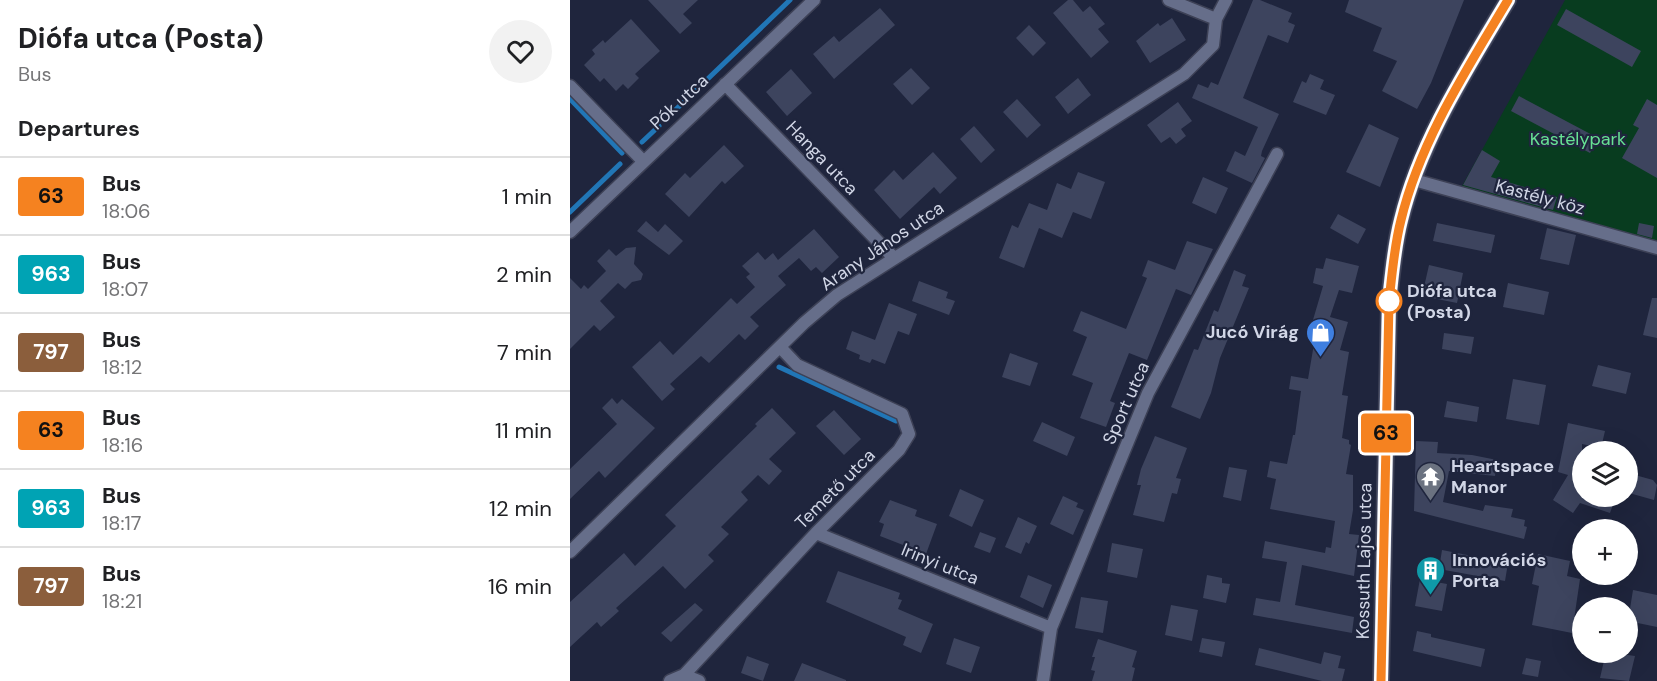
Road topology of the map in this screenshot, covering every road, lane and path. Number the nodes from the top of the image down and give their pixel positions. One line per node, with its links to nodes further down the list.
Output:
1 (814, 0): 6 (street, Pók utca)
2 (1169, 0): 5 (street)
3 (1226, 0): 5 (street, Arany János utca)
4 (1508, 0): 10 (street, Kossuth Lajos utca)
5 (1216, 19): 13 (street, Arany János utca)
6 (725, 84): 9 (street, Pók utca); 13 (street, Hanga utca)
7 (570, 86): 9 (street)
8 (1277, 154): 17 (street, Sport utca)
9 (642, 161): 11 (street, Pók utca)
10 (1414, 180): 12 (street, Kastély köz); 22 (street, Kossuth Lajos utca)
11 (570, 232)
12 (1657, 248)
13 (894, 258): 14 (street, Arany János utca)
14 (780, 347): 15 (street, Temető utca); 16 (street, Arany János utca)
15 (816, 533): 17 (street, Irinyi utca); 18 (street, Temető utca)
16 (570, 552)
17 (1051, 628): 21 (street, Sport utca)
18 (684, 675): 19 (street, Temető utca); 20 (street)
19 (670, 681)
20 (699, 681)
21 (1043, 681)
22 (1381, 681)

